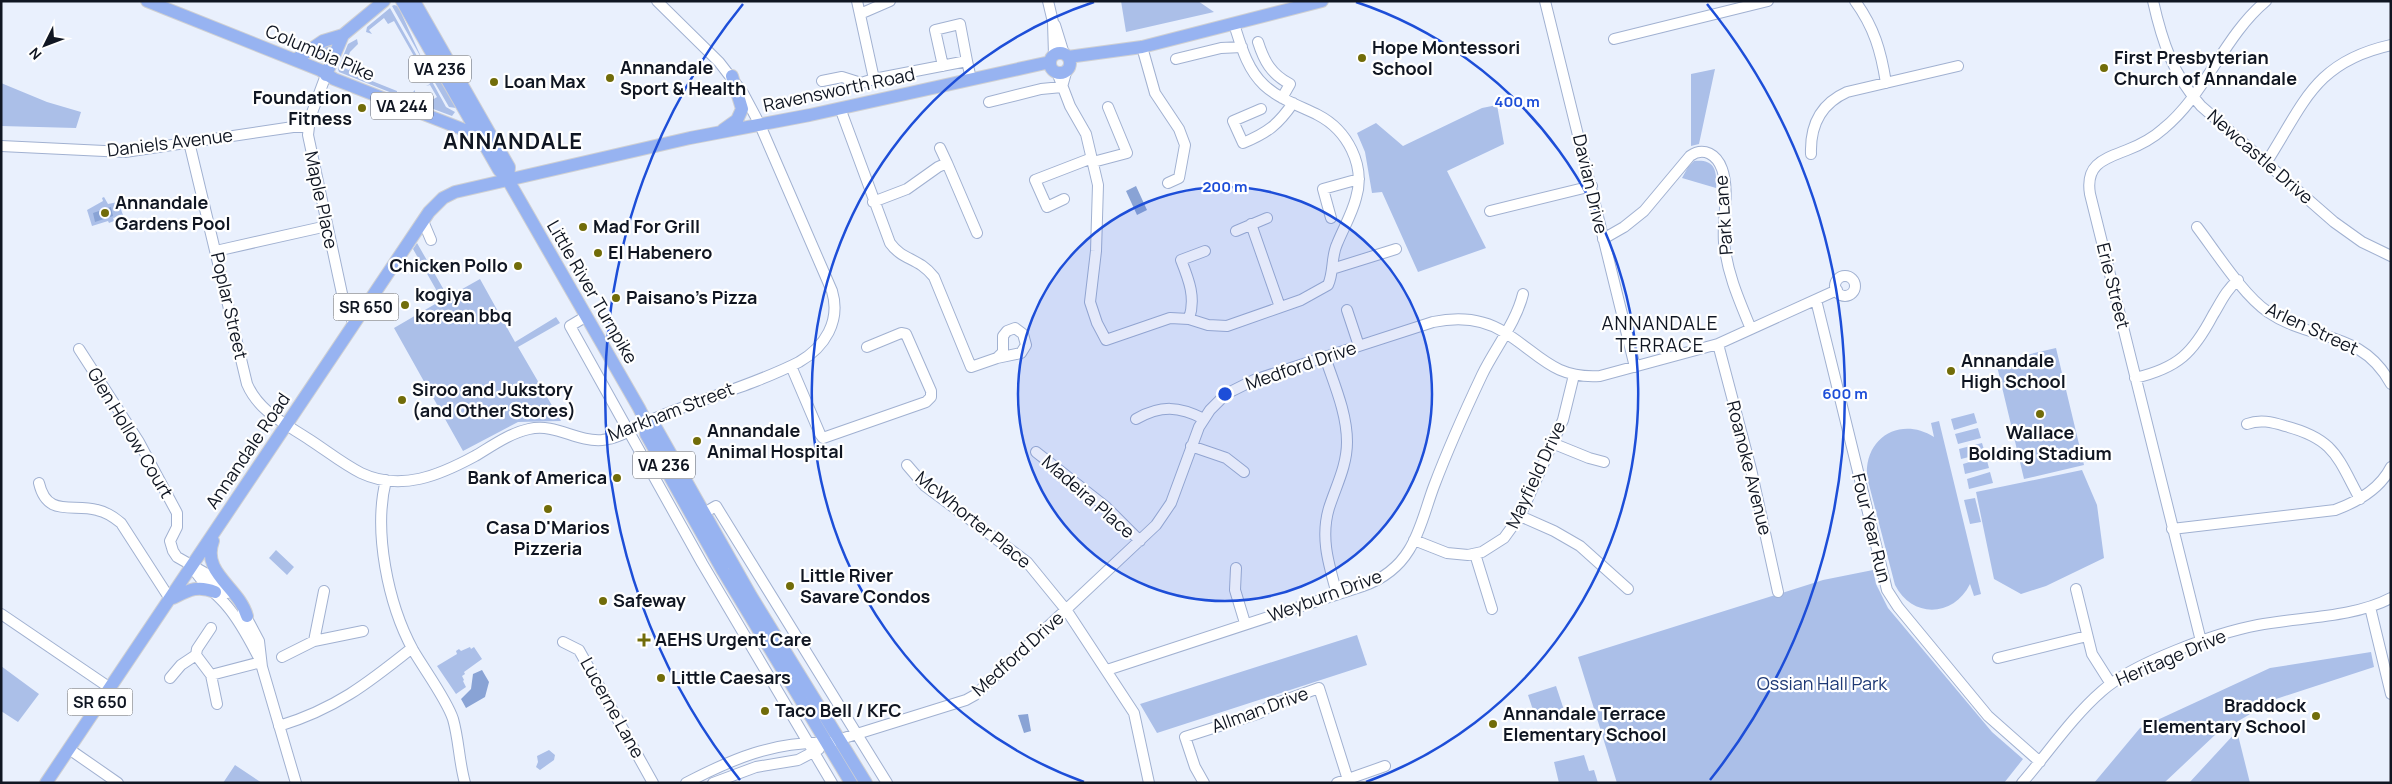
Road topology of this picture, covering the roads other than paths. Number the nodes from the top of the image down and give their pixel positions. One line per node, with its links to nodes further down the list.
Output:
1 (147, 1): 25 (main road, Columbia Pike / VA 244)
2 (384, 1): 18 (main road)
3 (402, 1): 47 (main road, Little River Turnpike / VA 236)
4 (414, 1): 56 (main road, Little River Turnpike / VA 236)
5 (657, 1): 31 (street)
6 (857, 1): 16 (street)
7 (890, 1): 15 (street)
8 (1048, 1): 27 (street)
9 (1322, 1): 17 (main road, Ravensworth Road)
10 (1545, 1): 58 (street, Davian Drive)
11 (1768, 1): 19 (street)
12 (1855, 1): 35 (street)
13 (2153, 1): 37 (street, Newcastle Drive)
14 (2266, 1): 37 (street, Erie Street)
15 (875, 4): 16 (street)
16 (860, 14): 33 (street)
17 (1234, 24): 22 (main road, Ravensworth Road); 23 (street)
18 (343, 35): 25 (main road); 30 (main road)
19 (1614, 40)
20 (1258, 42): 38 (street)
21 (2391, 45): 54 (street)
22 (1142, 47): 27 (main road, Ravensworth Road); 57 (street)
23 (1242, 47): 24 (street); 38 (street)
24 (1176, 59)
25 (296, 60): 30 (main road, Columbia Pike / VA 244)
26 (967, 61): 28 (street); 28 (street); 32 (street)
27 (1061, 63): 32 (main road, Ravensworth Road); 36 (street)
28 (943, 66): 33 (street)
29 (1958, 66): 35 (street)
30 (326, 74): 45 (street, Maple Place); 47 (main road, Columbia Pike / VA 244)
31 (732, 76): 44 (street); 46 (main road)
32 (971, 78): 42 (main road, Ravensworth Road)
33 (874, 79): 34 (street)
34 (822, 81)
35 (1886, 83): 51 (street)
36 (1062, 87): 39 (street); 52 (street)
37 (2193, 97): 54 (street, Newcastle Drive); 95 (street, Erie Street)
38 (1282, 98): 40 (street)
39 (989, 102)
40 (1293, 103): 43 (street); 55 (street)
41 (1108, 107): 52 (street)
42 (840, 108): 44 (main road, Ravensworth Road); 60 (street)
43 (1261, 109)
44 (760, 125): 46 (main road, Ravensworth Road); 92 (street, Markham Street)
45 (308, 127): 48 (street, Daniels Avenue); 65 (street, Maple Place)
46 (720, 132): 56 (main road, Ravensworth Road)
47 (480, 136): 56 (main road, Little River Turnpike / VA 236)
48 (189, 142): 49 (street, Daniels Avenue); 71 (street, Poplar Street)
49 (1, 146)
50 (940, 148): 53 (street)
51 (1812, 154)
52 (1092, 160): 59 (street); 82 (street)
53 (947, 163): 60 (street); 68 (street)
54 (2266, 163): 73 (street, Newcastle Drive)
55 (1359, 179): 63 (street); 74 (street)
56 (508, 180): 81 (main road, Little River Turnpike / VA 236); 83 (main road, Annandale Road / SR 650)
57 (1168, 183)
58 (1592, 186): 61 (street); 69 (street, Davian Drive)
59 (1064, 199)
60 (873, 202): 91 (street)
61 (1490, 211)
62 (1267, 218): 64 (street)
63 (1331, 218)
64 (1251, 224): 67 (street); 79 (street)
65 (327, 226): 71 (street); 83 (street, Maple Place)
66 (2197, 227): 75 (street, Arlen Street)
67 (1236, 231)
68 (976, 233)
69 (1603, 239): 84 (street, Park Lane); 93 (street, Davian Drive)
70 (1396, 249): 74 (street)
71 (216, 250): 101 (street, Poplar Street)
72 (1205, 251): 82 (street)
73 (2391, 256)
74 (1332, 269): 79 (street)
75 (2238, 280): 95 (street); 96 (street, Arlen Street)
76 (1837, 290): 78 (street, Medford Drive)
77 (1523, 294): 85 (street, Weyburn Drive)
78 (1816, 300): 84 (street, Medford Drive); 163 (street, Four Year Run)
79 (1280, 308): 82 (street)
80 (1347, 310): 87 (street)
81 (585, 317): 99 (main road, Little River Turnpike / VA 236); 102 (street)
82 (1189, 319)
83 (354, 324): 101 (main road, Annandale Road / SR 650)
84 (1751, 329): 86 (street, Medford Drive)
85 (1505, 332): 87 (street, Medford Drive); 94 (street, Medford Drive); 118 (street, Weyburn Drive)
86 (1718, 344): 93 (street, Medford Drive); 129 (street, Roanoke Avenue)
87 (1359, 346): 90 (street, Medford Drive)
88 (867, 347): 92 (street)
89 (79, 349): 123 (street, Glen Hollow Court)
90 (1326, 357): 98 (street, Medford Drive); 130 (street)
91 (998, 358)
92 (792, 366): 99 (street, Markham Street)
93 (1635, 367): 94 (street, Medford Drive)
94 (1574, 375): 103 (street, Mayfield Drive)
95 (2135, 378): 116 (street, Erie Street)
96 (2391, 384)
97 (1136, 419): 98 (street)
98 (1204, 419): 104 (street, Medford Drive)
99 (646, 422): 102 (street, Markham Street); 113 (main road, Little River Turnpike / VA 236); 120 (main road, Little River Turnpike / VA 236)
100 (2247, 424): 112 (street)
101 (287, 425): 110 (street, Markham Street); 115 (main road, Annandale Road / SR 650)
102 (628, 431): 110 (street, Markham Street); 122 (street)
103 (1552, 443): 106 (street); 114 (street, Mayfield Drive)
104 (1191, 446): 109 (street); 119 (street, Medford Drive)
105 (1036, 452): 119 (street, Madeira Place)
106 (1604, 462)
107 (907, 465): 135 (street, McWhorter Place)
108 (2391, 467): 112 (street)
109 (1244, 472)
110 (386, 480): 145 (street)
111 (39, 484): 132 (street)
112 (2360, 499): 116 (street)
113 (704, 513): 117 (street); 120 (main road, Little River Turnpike / VA 236)
114 (1520, 516): 121 (street, Mayfield Drive); 125 (street)
115 (218, 528): 123 (main road, Annandale Road / SR 650); 137 (main road)
116 (2172, 529): 143 (street, Erie Street)
117 (734, 535): 120 (street); 158 (street)
118 (1414, 540): 121 (street); 130 (street, Weyburn Drive)
119 (1140, 541): 135 (street, Medford Drive)
120 (715, 546): 122 (street); 159 (main road, Little River Turnpike / VA 236)
121 (1475, 554): 134 (street)
122 (698, 555): 160 (street)
123 (192, 566): 128 (street); 132 (main road, Annandale Road / SR 650); 137 (street)
124 (1236, 568): 138 (street)
125 (1628, 589)
126 (2076, 589): 141 (street)
127 (324, 591): 142 (street)
128 (215, 592): 132 (main road); 149 (street)
129 (1778, 592)
130 (1338, 594): 138 (street, Weyburn Drive)
131 (2391, 598): 133 (street, Heritage Drive)
132 (170, 600): 154 (main road, Annandale Road / SR 650)
133 (2370, 606): 143 (street, Heritage Drive); 155 (street)
134 (1492, 609)
135 (1067, 611): 150 (street, McWhorter Place); 158 (street, Medford Drive)
136 (1, 614): 154 (street)
137 (247, 616): 149 (street)
138 (1245, 624): 150 (street, Weyburn Drive)
139 (211, 628): 146 (street)
140 (363, 631): 142 (street)
141 (2087, 636): 148 (street); 153 (street)
142 (314, 641): 147 (street)
143 (2201, 641): 153 (street, Heritage Drive)
144 (563, 642): 170 (street, Lucerne Lane)
145 (412, 648): 157 (street); 169 (street)
146 (196, 655): 151 (street); 152 (street)
147 (282, 657)
148 (1998, 658)
149 (261, 662): 151 (street); 157 (street)
150 (1107, 670): 177 (street, McWhorter Place)
151 (211, 675): 156 (street)
152 (170, 678)
153 (2111, 684): 163 (street, Heritage Drive)
154 (110, 688): 161 (main road, Annandale Road / SR 650)
155 (2391, 694)
156 (217, 704)
157 (279, 726): 168 (street)
158 (857, 735): 159 (street, Medford Drive); 176 (street)
159 (834, 741): 160 (street, Medford Drive); 162 (street, Medford Drive); 174 (main road, Little River Turnpike / VA 236); 175 (main road, Little River Turnpike / VA 236)
160 (809, 742): 162 (street); 171 (street, Medford Drive)
161 (69, 749): 166 (main road, Annandale Road / SR 650); 167 (street)
162 (815, 752): 172 (street, Medford Drive); 173 (street)
163 (2040, 762): 180 (street, Heritage Drive)
164 (1385, 766): 165 (street)
165 (1349, 781): 178 (street, Allman Drive); 179 (street)
166 (46, 783)
167 (118, 783)
168 (296, 783)
169 (465, 783)
170 (653, 783)
171 (686, 783)
172 (713, 783)
173 (832, 783)
174 (851, 783)
175 (866, 783)
176 (887, 783)
177 (1148, 783)
178 (1204, 783)
179 (1336, 783)
180 (2022, 783)

